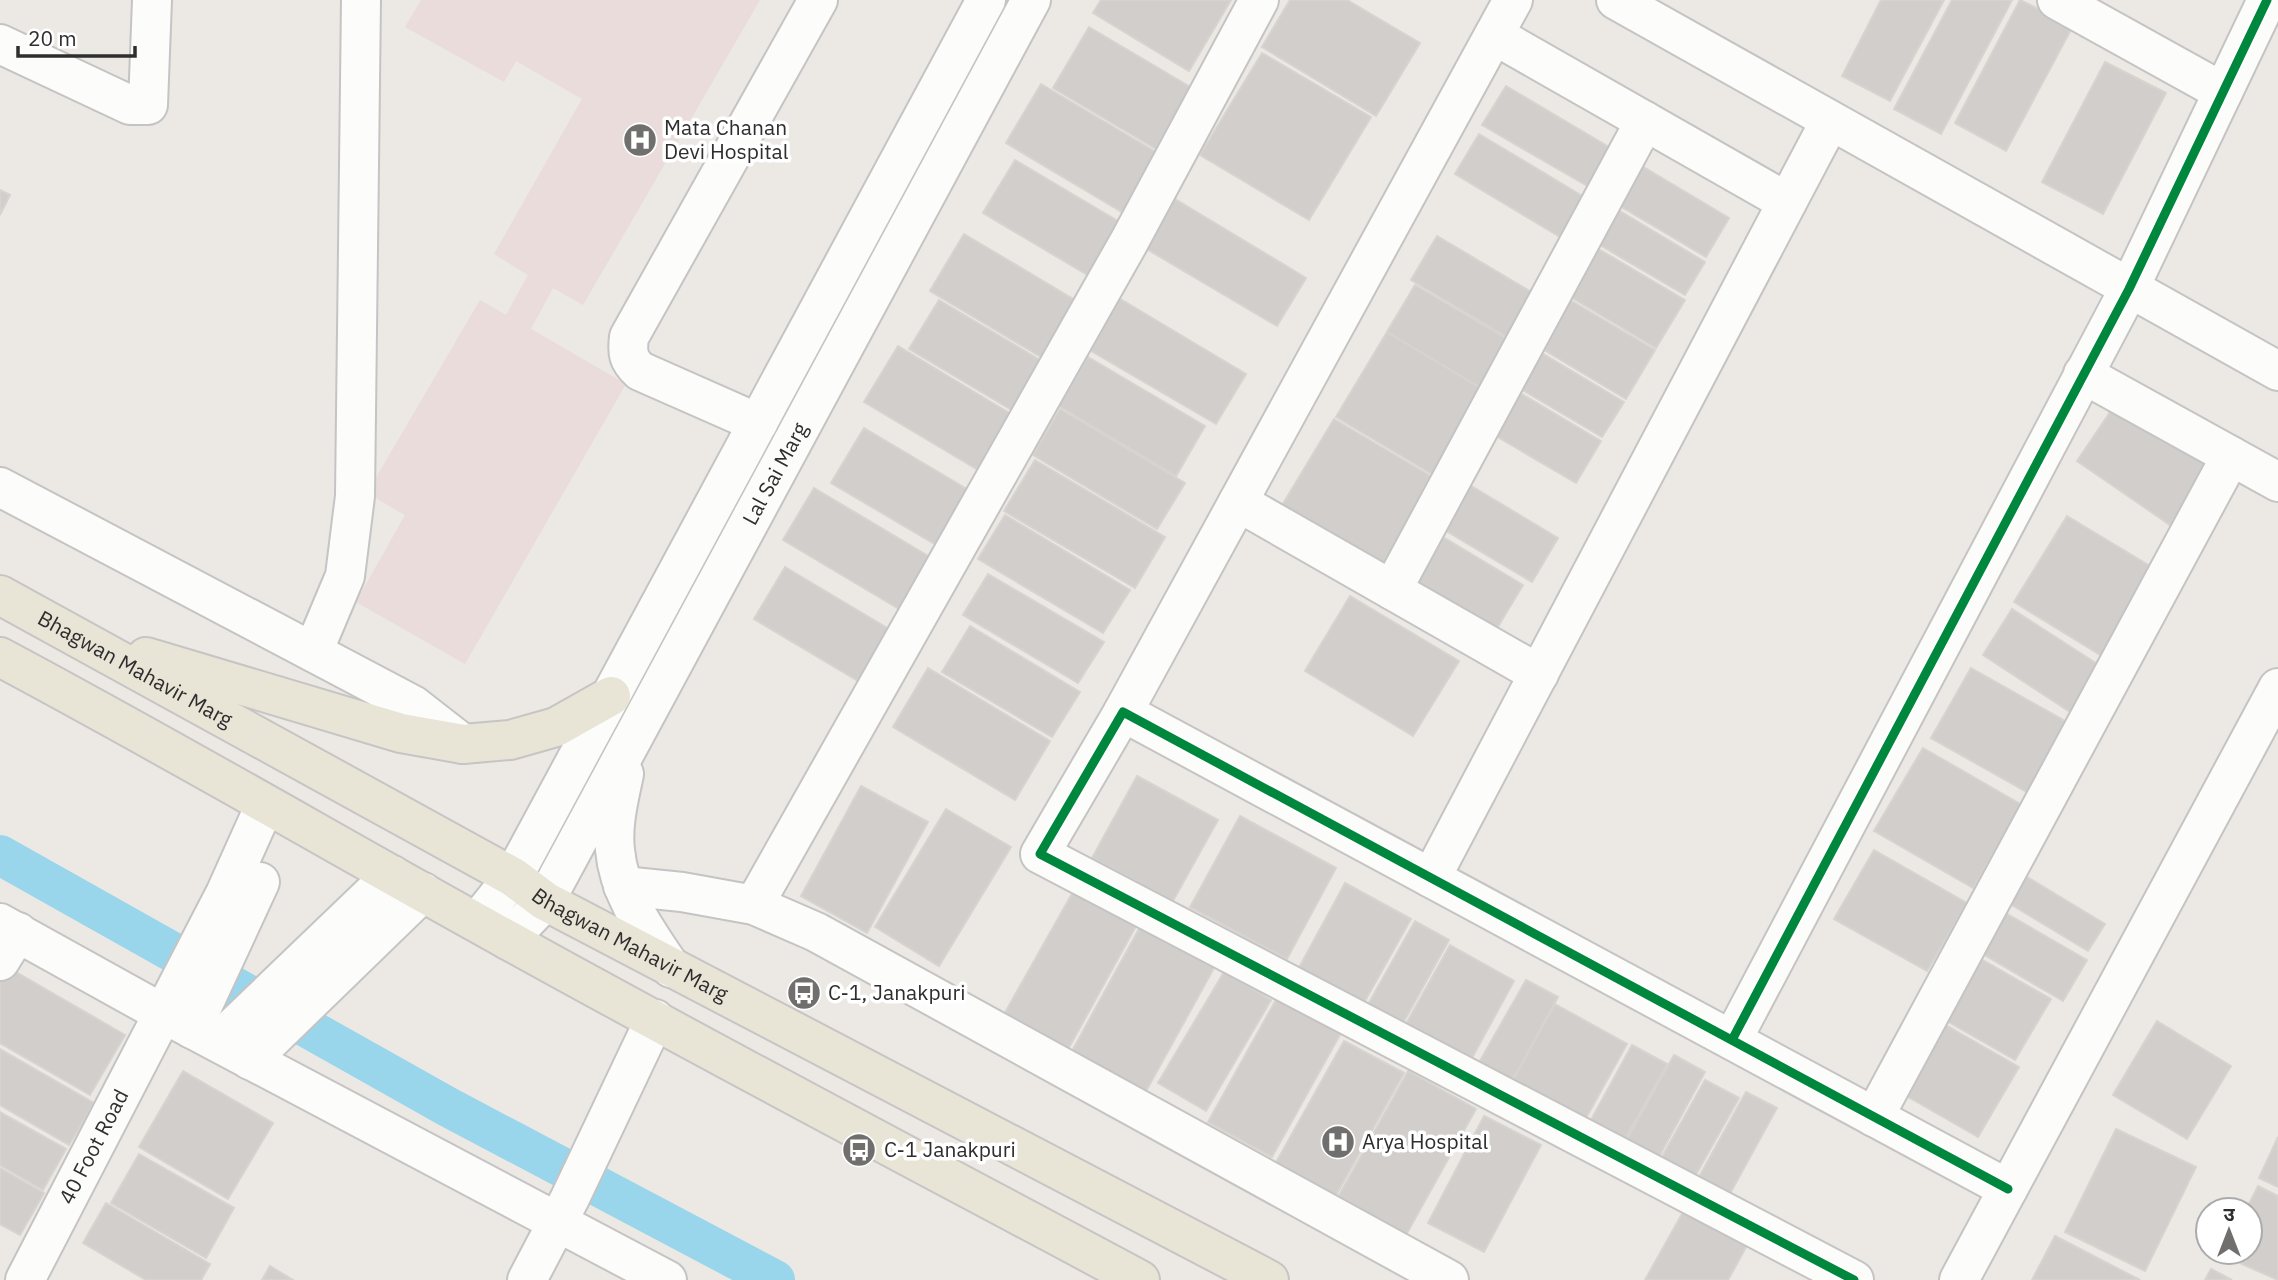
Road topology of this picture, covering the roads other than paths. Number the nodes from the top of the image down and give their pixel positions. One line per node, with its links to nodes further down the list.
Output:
1 (152, 0): 12 (street)
2 (361, 0): 28 (street)
3 (818, 0): 20 (street)
4 (986, 0): 20 (street, Lal Sai Marg)
5 (1031, 0): 34 (street, Lal Sai Marg)
6 (1259, 0): 42 (street)
7 (1513, 0): 11 (street)
8 (1616, 0): 15 (street)
9 (2057, 0): 13 (street)
10 (2267, 0): 13 (street)
11 (1494, 35): 14 (street); 24 (street)
12 (0, 44)
13 (2223, 92): 17 (street)
14 (1645, 121): 16 (street); 25 (street)
15 (1830, 121): 16 (street); 17 (street)
16 (1787, 202): 30 (street)
17 (2129, 289): 18 (street); 19 (street)
18 (2278, 371)
19 (2083, 374): 21 (street); 48 (street)
20 (758, 423): 32 (street, Lal Sai Marg)
21 (2231, 456): 22 (street); 49 (street)
22 (2278, 482)
23 (0, 487): 28 (street)
24 (1238, 502): 25 (street); 33 (street)
25 (1392, 590): 30 (street)
26 (0, 595): 27 (main road, Bhagwan Mahavir Marg)
27 (74, 635): 35 (main road); 37 (main road, Bhagwan Mahavir Marg)
28 (313, 652): 35 (street)
29 (0, 657): 36 (main road)
30 (1539, 674): 38 (street)
31 (2278, 688): 50 (street)
32 (611, 696): 35 (main road); 37 (street, Lal Sai Marg)
33 (1123, 712): 38 (street); 58 (street)
34 (631, 741): 40 (street); 41 (street, Lal Sai Marg)
35 (463, 744)
36 (276, 811): 39 (main road); 47 (street, 40 Foot Road)
37 (513, 877): 41 (main road, Bhagwan Mahavir Marg); 43 (street, Lal Sai Marg)
38 (1431, 878): 48 (street)
39 (407, 884): 43 (main road); 47 (street)
40 (623, 887): 42 (street); 45 (street)
41 (545, 901): 43 (street, Lal Sai Marg); 45 (main road, Bhagwan Mahavir Marg)
42 (754, 905): 57 (street)
43 (493, 931): 46 (main road)
44 (6, 939): 47 (street)
45 (671, 968): 56 (main road, Bhagwan Mahavir Marg)
46 (655, 1019): 51 (street); 55 (main road)
47 (214, 1026): 51 (street); 52 (street, 40 Foot Road)
48 (1732, 1040): 49 (street)
49 (1874, 1117): 50 (street)
50 (2008, 1189): 59 (street)
51 (564, 1210): 53 (street); 54 (street)
52 (24, 1280)
53 (527, 1280)
54 (667, 1280)
55 (1140, 1280)
56 (1269, 1280)
57 (1449, 1280)
58 (1854, 1280)
59 (1959, 1280)

